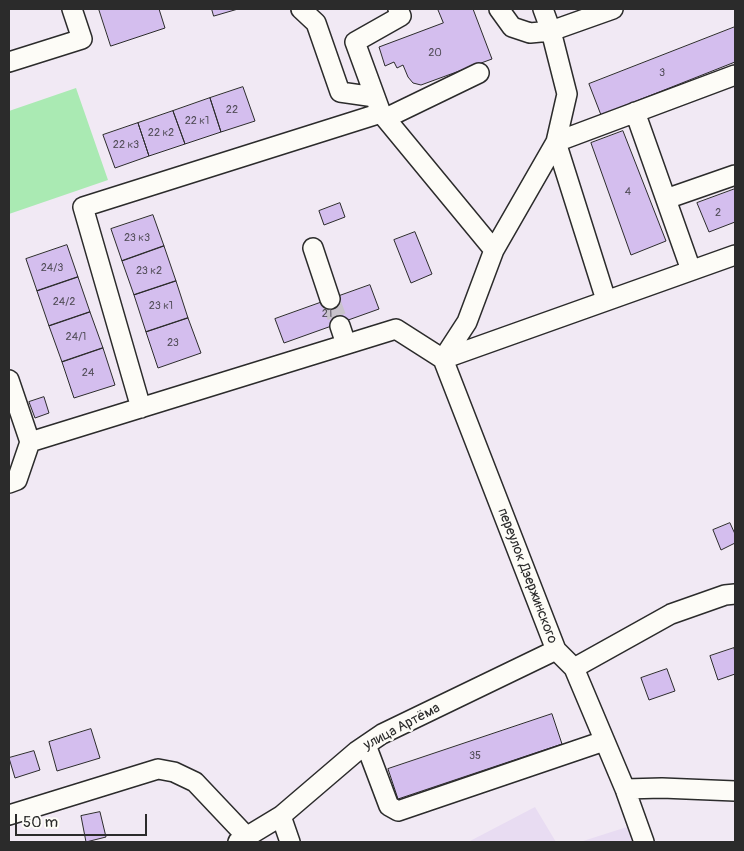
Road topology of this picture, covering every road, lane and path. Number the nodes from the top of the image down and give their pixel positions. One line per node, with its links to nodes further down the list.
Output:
1 (72, 9): 8 (street)
2 (301, 9): 12 (street)
3 (398, 9): 12 (street)
4 (499, 9): 7 (street)
5 (543, 9): 7 (street)
6 (613, 9): 7 (street)
7 (551, 31): 11 (street)
8 (9, 62)
9 (479, 73): 12 (street)
10 (735, 75): 13 (street)
11 (567, 94): 14 (street); 15 (street)
12 (381, 110): 19 (street); 28 (street)
13 (636, 112): 14 (street); 17 (street)
14 (581, 133): 15 (street)
15 (556, 142): 19 (street); 23 (street)
16 (735, 175): 17 (street)
17 (666, 199): 21 (street)
18 (313, 248): 22 (street)
19 (494, 250): 26 (street)
20 (735, 255): 21 (street)
21 (692, 270): 23 (street)
22 (330, 298)
23 (606, 300): 26 (street)
24 (340, 326): 25 (street)
25 (346, 344): 26 (street); 28 (street)
26 (443, 359): 32 (street, переулок Дзержинского)
27 (9, 380): 29 (street)
28 (141, 408): 29 (street)
29 (30, 442): 30 (street)
30 (9, 483)
31 (735, 594): 33 (street)
32 (556, 650): 33 (street, переулок Дзержинского); 35 (street, улица Артёма)
33 (574, 668): 34 (street, переулок Дзержинского)
34 (604, 741): 35 (street); 36 (street, переулок Дзержинского)
35 (366, 745): 39 (street, улица Артёма)
36 (625, 789): 37 (street); 42 (street, переулок Дзержинского)
37 (735, 791)
38 (9, 815): 40 (street)
39 (282, 816): 40 (street, улица Артёма); 41 (street)
40 (242, 839)
41 (290, 842)
42 (644, 842)

